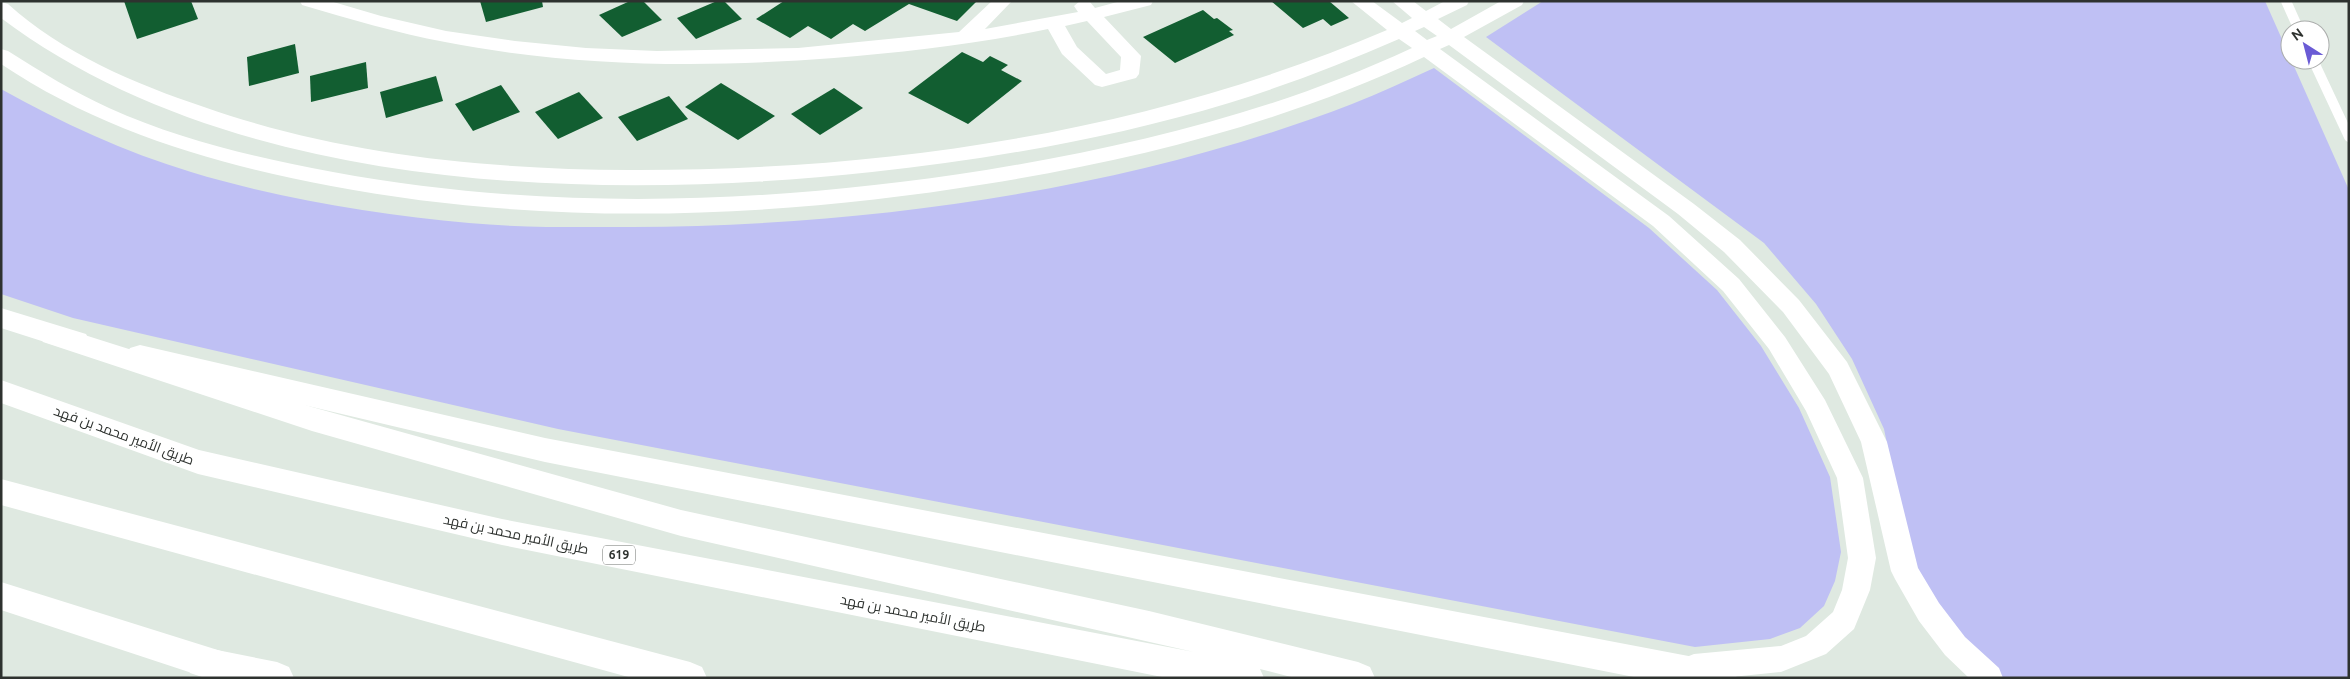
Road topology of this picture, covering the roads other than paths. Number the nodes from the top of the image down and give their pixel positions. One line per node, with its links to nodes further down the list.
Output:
1 (309, 1): 16 (street)
2 (1003, 1): 16 (street)
3 (1078, 1): 11 (street)
4 (1144, 1): 11 (street)
5 (1360, 1): 15 (street)
6 (1401, 1): 12 (street)
7 (1460, 1): 12 (street)
8 (1515, 1): 17 (street)
9 (2286, 1): 13 (lane)
10 (1, 8): 15 (street)
11 (1093, 14): 14 (street); 14 (street)
12 (1426, 19): 15 (street); 17 (street)
13 (2295, 20)
14 (1054, 23): 16 (street)
15 (1402, 31): 18 (street)
16 (965, 37)
17 (1452, 37): 18 (street); 22 (street)
18 (1427, 49): 19 (street); 23 (street)
19 (1, 55)
20 (2318, 70): 21 (lane)
21 (2349, 137)
22 (1686, 209): 23 (street); 37 (street)
23 (1661, 222): 30 (street)
24 (1, 318): 25 (main road)
25 (53, 335): 30 (main road); 35 (main road)
26 (1, 391): 34 (main road, طريق الأمير محمد بن فهد / 619)
27 (1, 492): 33 (main road)
28 (4, 601): 29 (main road)
29 (202, 662): 31 (main road); 32 (main road)
30 (1674, 669): 36 (main road)
31 (256, 678)
32 (276, 678)
33 (690, 678)
34 (1247, 678)
35 (1358, 678)
36 (1720, 678)
37 (1988, 678)

